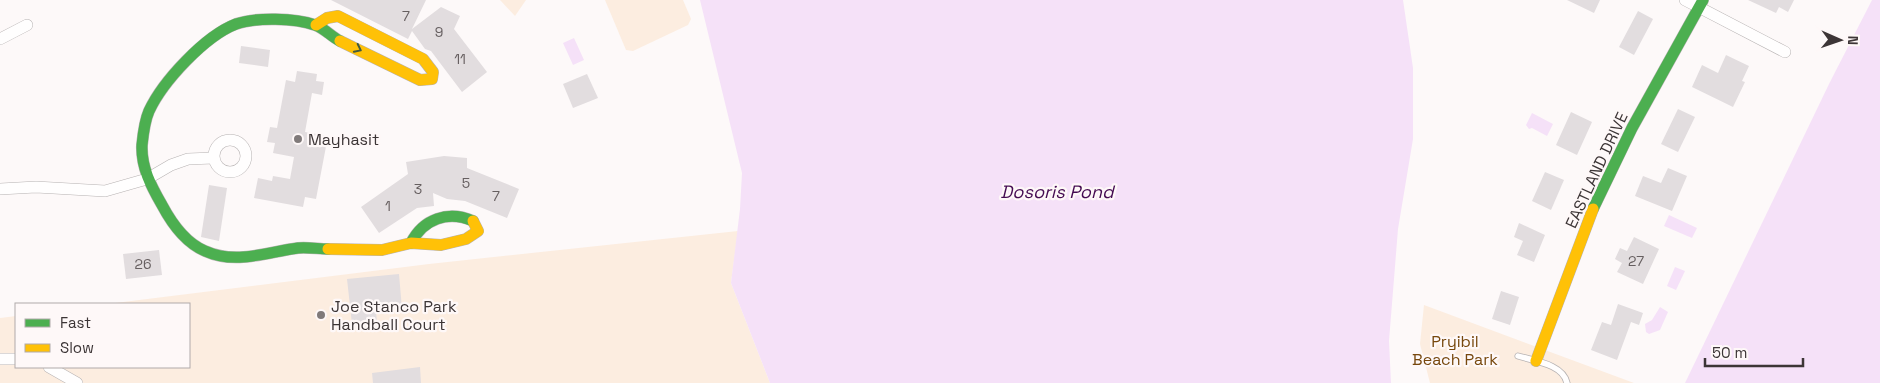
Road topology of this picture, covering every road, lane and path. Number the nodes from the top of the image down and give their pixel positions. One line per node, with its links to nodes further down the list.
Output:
1 (1685, 0): 2 (street)
2 (1700, 4): 6 (street); 14 (street, EASTLAND DRIVE)
3 (27, 24): 5 (street)
4 (316, 25): 4 (street, one-way to 4); 8 (street)
5 (0, 38)
6 (1785, 52)
7 (213, 158): 8 (street)
8 (147, 179): 9 (street); 10 (street)
9 (0, 189)
10 (411, 243): 10 (street)
11 (1518, 356): 14 (lane)
12 (0, 359): 13 (street)
13 (15, 359)
14 (1536, 361): 17 (lane)
15 (51, 368): 16 (street)
16 (77, 383)
17 (1567, 383)

